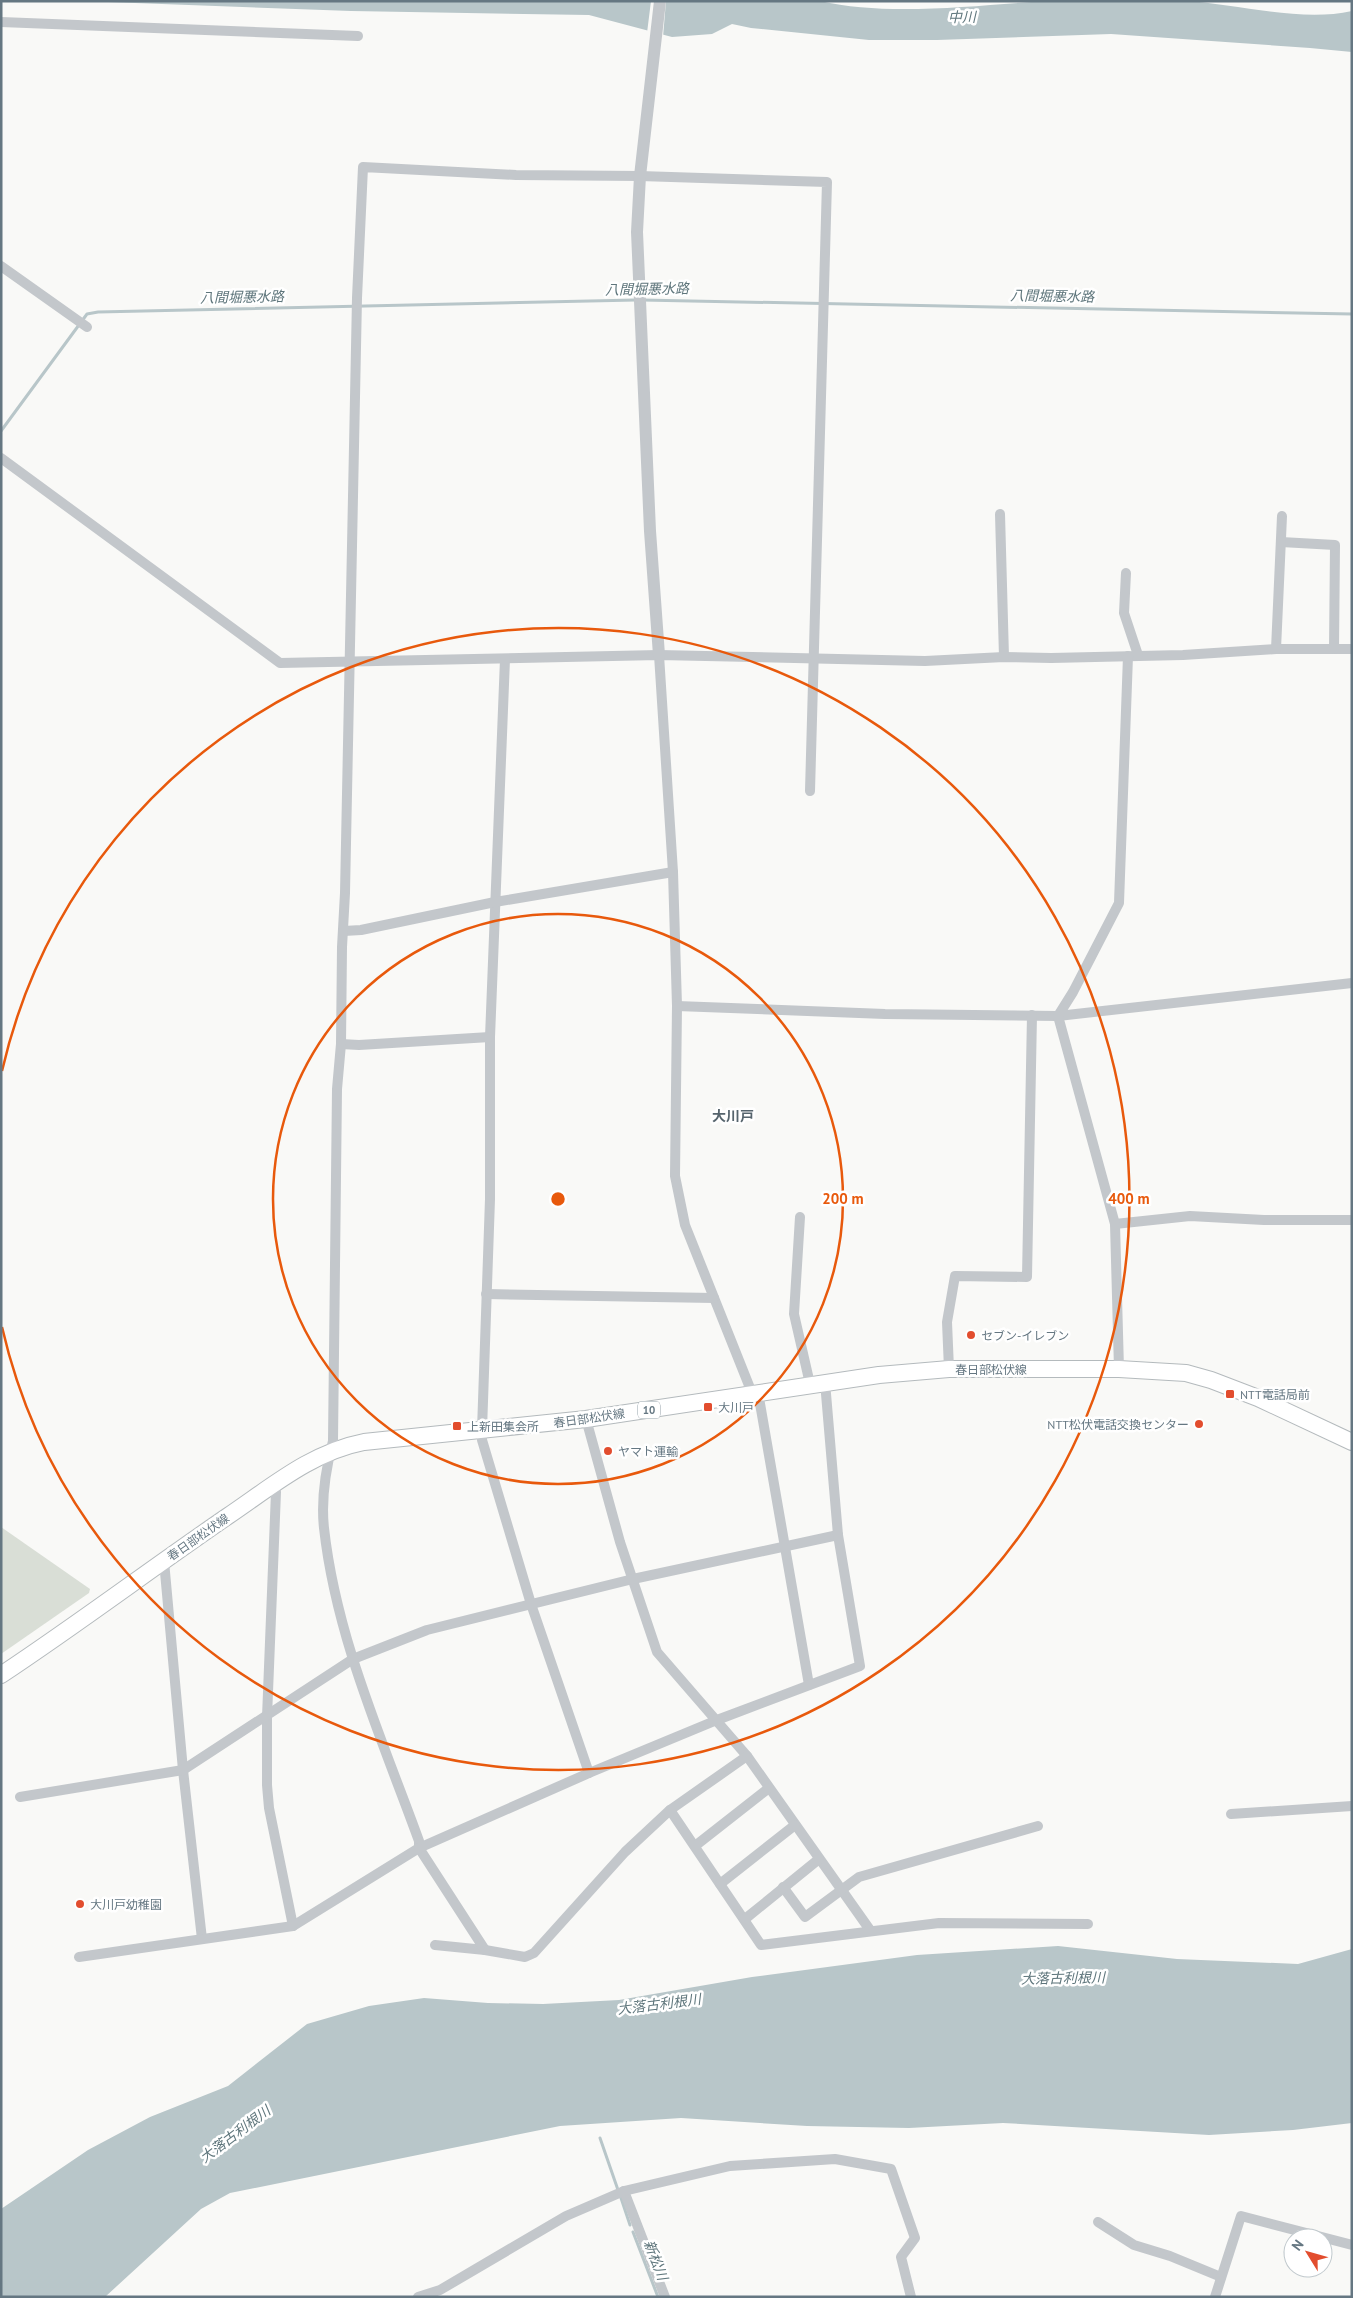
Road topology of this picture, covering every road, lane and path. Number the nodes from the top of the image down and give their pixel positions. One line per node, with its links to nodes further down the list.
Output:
1 (660, 1): 4 (street)
2 (1, 22): 3 (street)
3 (358, 36)
4 (640, 176): 15 (street); 18 (street); 20 (street)
5 (1, 266): 6 (street)
6 (86, 327)
7 (1, 458): 20 (street)
8 (1000, 514): 17 (street)
9 (1282, 516): 10 (street)
10 (1281, 542): 12 (street); 13 (street)
11 (1126, 573): 16 (street)
12 (1276, 649): 13 (street); 16 (street)
13 (1334, 649): 14 (street)
14 (1352, 649)
15 (659, 655): 18 (street); 19 (street); 22 (street)
16 (1133, 656): 17 (street); 28 (street)
17 (1004, 657): 18 (street)
18 (812, 658): 21 (street)
19 (505, 659): 20 (street); 23 (street)
20 (350, 661): 24 (street)
21 (810, 792)
22 (673, 872): 23 (street); 26 (street)
23 (495, 902): 24 (street); 29 (street)
24 (344, 931): 30 (street)
25 (1352, 983): 28 (street)
26 (677, 1006): 27 (street); 35 (street)
27 (1032, 1015): 28 (street); 36 (street)
28 (1058, 1016): 33 (street)
29 (490, 1037): 30 (street); 34 (street)
30 (340, 1044): 43 (street)
31 (800, 1217): 38 (street)
32 (1352, 1220): 33 (street)
33 (1115, 1224): 37 (street)
34 (486, 1294): 35 (street); 41 (street)
35 (714, 1298): 39 (street)
36 (949, 1369): 37 (main road, 春日部松伏線 / 10); 38 (main road, 春日部松伏線 / 10)
37 (1119, 1369): 42 (main road, 春日部松伏線 / 10)
38 (818, 1383): 39 (main road, 春日部松伏線 / 10); 45 (street)
39 (755, 1393): 40 (main road, 春日部松伏線 / 10); 46 (street)
40 (586, 1419): 41 (main road, 春日部松伏線 / 10); 48 (street)
41 (482, 1430): 43 (main road, 春日部松伏線 / 10); 49 (street)
42 (1352, 1442)
43 (330, 1450): 44 (main road, 春日部松伏線 / 10); 50 (street)
44 (274, 1485): 47 (main road, 春日部松伏線 / 10); 53 (street)
45 (838, 1534): 46 (street); 52 (street)
46 (785, 1546): 48 (street); 52 (street)
47 (164, 1561): 51 (main road, 春日部松伏線 / 10); 56 (street)
48 (633, 1579): 49 (street); 54 (street)
49 (531, 1604): 50 (street); 57 (street)
50 (353, 1660): 53 (street); 66 (street)
51 (1, 1675)
52 (809, 1685): 54 (street)
53 (267, 1717): 56 (street); 73 (street)
54 (716, 1720): 55 (street); 57 (street)
55 (747, 1756): 58 (street); 61 (street)
56 (183, 1770): 59 (street); 75 (street)
57 (589, 1773): 66 (street)
58 (769, 1788): 63 (street); 65 (street)
59 (20, 1797)
60 (1352, 1806): 62 (street)
61 (670, 1810): 65 (street); 77 (street)
62 (1230, 1814)
63 (795, 1825): 67 (street); 68 (street)
64 (1038, 1826): 70 (street)
65 (695, 1846): 68 (street)
66 (419, 1848): 73 (street); 77 (street)
67 (819, 1859): 69 (street); 70 (street)
68 (720, 1884): 71 (street)
69 (782, 1887): 70 (street); 71 (street)
70 (841, 1890): 74 (street)
71 (745, 1919): 74 (street)
72 (1088, 1924): 74 (street)
73 (293, 1926): 75 (street)
74 (870, 1930)
75 (202, 1939): 78 (street)
76 (435, 1945): 77 (street)
77 (485, 1950)
78 (79, 1957)
79 (624, 2191): 83 (street); 84 (street); 85 (street)
80 (1098, 2222): 82 (street)
81 (1352, 2245): 82 (street)
82 (1221, 2277): 86 (street)
83 (418, 2297)
84 (664, 2297)
85 (911, 2297)
86 (1215, 2297)

